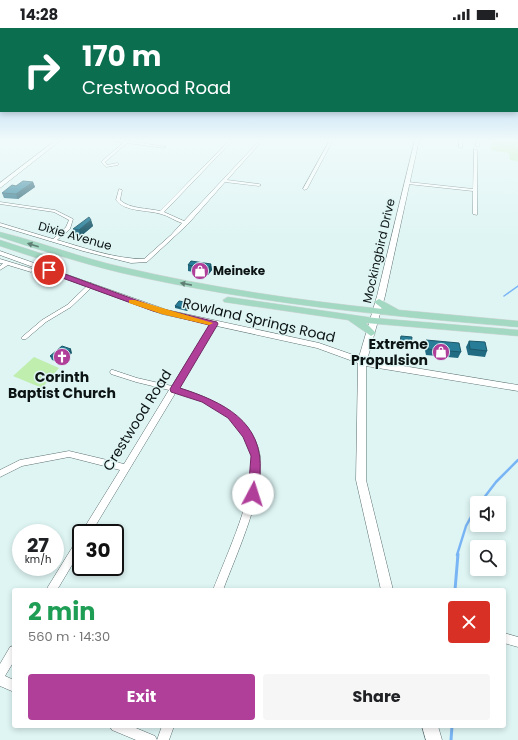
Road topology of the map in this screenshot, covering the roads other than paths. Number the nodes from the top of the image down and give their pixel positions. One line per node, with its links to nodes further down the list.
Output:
1 (16, 173): 10 (street)
2 (199, 173): 15 (street)
3 (232, 173): 7 (street)
4 (314, 173): 11 (street)
5 (410, 173): 8 (street, Mockingbird Drive)
6 (475, 173): 13 (street)
7 (226, 180): 9 (street); 17 (street)
8 (408, 182): 13 (street); 29 (street, Mockingbird Drive)
9 (258, 185)
10 (0, 186)
11 (305, 189)
12 (120, 190): 15 (street)
13 (474, 190): 16 (street)
14 (0, 203): 20 (street)
15 (161, 212): 17 (street)
16 (474, 214)
17 (186, 223): 20 (street, Dixie Avenue)
18 (0, 224): 20 (street, Dixie Avenue)
19 (0, 234): 29 (main road, one-way to 19)
20 (53, 241)
21 (0, 243): 28 (main road)
22 (0, 253): 27 (street, Rowland Springs Road)
23 (0, 261): 24 (street)
24 (7, 264): 25 (street); 26 (street)
25 (0, 268)
26 (30, 270)
27 (91, 285): 32 (street, Rowland Springs Road); 37 (street)
28 (202, 295): 29 (main road); 30 (main road)
29 (377, 312): 30 (main road); 31 (main road); 31 (main road); 34 (main road); 35 (street, Mockingbird Drive)
30 (348, 318): 35 (main road)
31 (398, 319): 33 (main road); 35 (main road); 36 (main road)
32 (214, 324): 38 (street, Rowland Springs Road); 41 (street, Crestwood Road)
33 (518, 324)
34 (518, 329)
35 (371, 333): 38 (street, Mockingbird Drive)
36 (518, 333)
37 (24, 338)
38 (362, 362): 40 (street, Rowland Springs Road); 48 (street, Mockingbird Drive)
39 (114, 372): 41 (street)
40 (518, 388)
41 (174, 389): 42 (street, Crestwood Road); 47 (street)
42 (126, 468): 43 (street); 44 (street, Crestwood Road)
43 (0, 474)
44 (92, 524)
45 (72, 556): 46 (street)
46 (52, 588)
47 (219, 588)
48 (387, 588)
49 (506, 639): 50 (street)
50 (518, 642)
51 (12, 654): 52 (street)
52 (0, 674)
53 (0, 680): 54 (street)
54 (12, 685)
55 (121, 728): 58 (street)
56 (167, 728): 59 (street)
57 (431, 728): 60 (street)
58 (151, 740)
59 (163, 740)
60 (434, 740)

